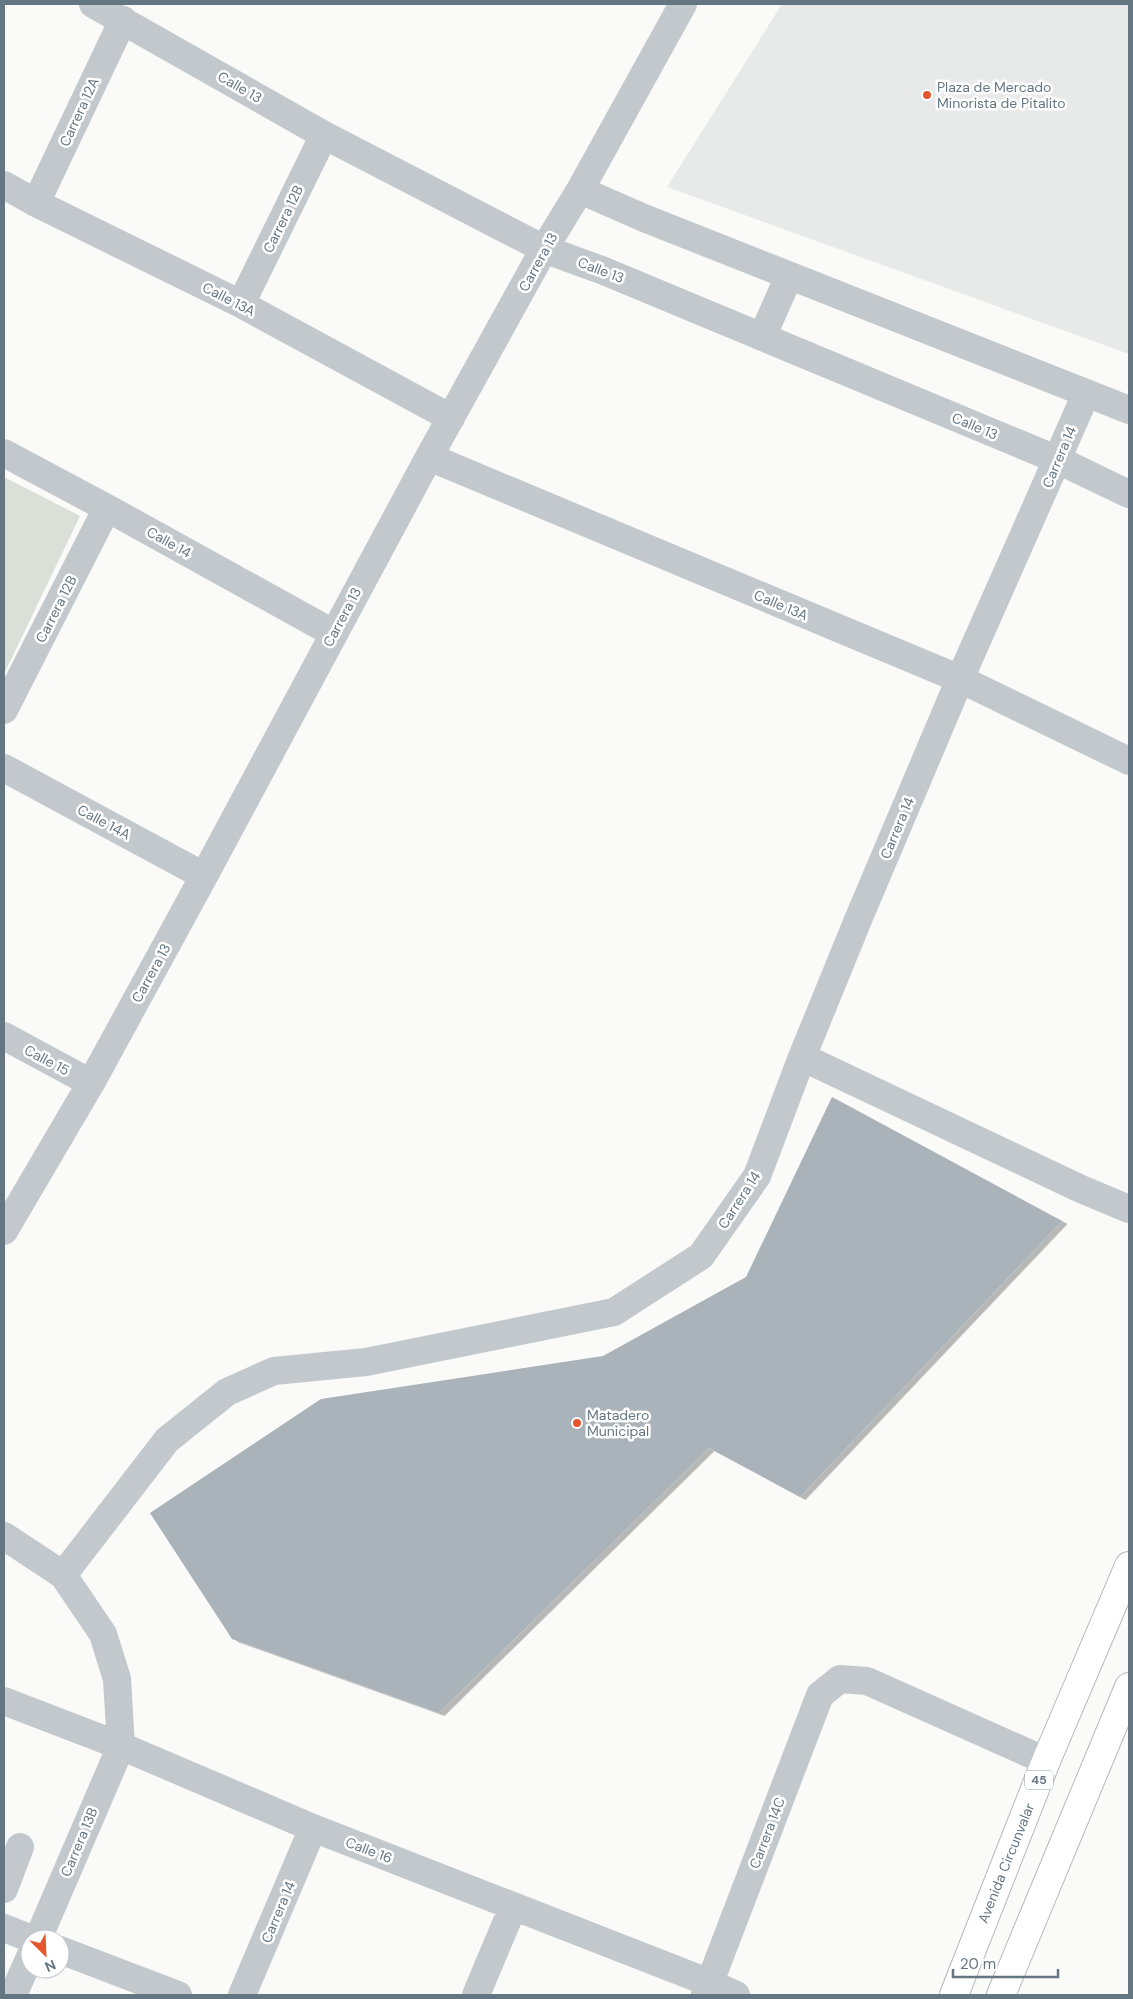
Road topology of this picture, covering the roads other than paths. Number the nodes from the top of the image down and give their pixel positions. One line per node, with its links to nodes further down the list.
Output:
1 (93, 4): 3 (street, Calle 13)
2 (683, 4): 6 (street, Carrera 13)
3 (123, 20): 4 (street, Calle 13); 7 (street, Carrera 12A)
4 (324, 135): 8 (street, Calle 13); 10 (street, Carrera 12B)
5 (4, 185): 7 (street, Calle 13A)
6 (580, 190): 8 (street, Carrera 13); 9 (street)
7 (36, 203): 10 (street, Calle 13A)
8 (544, 249): 11 (street, Calle 13); 14 (street, Carrera 13)
9 (790, 276): 11 (street); 12 (street)
10 (241, 304): 14 (street, Calle 13A)
11 (762, 337): 17 (street, Calle 13)
12 (1086, 394): 13 (street); 17 (street, Carrera 14)
13 (1129, 410)
14 (451, 418): 16 (street, Carrera 13)
15 (4, 453): 19 (street, Calle 14)
16 (429, 458): 20 (street, Carrera 13); 21 (street, Calle 13A)
17 (1058, 460): 18 (street, Calle 13); 21 (street, Carrera 14)
18 (1129, 494)
19 (107, 508): 20 (street, Calle 14); 22 (street, Carrera 12B)
20 (333, 633): 25 (street, Carrera 13)
21 (960, 679): 23 (street, Calle 13A); 27 (street, Carrera 14)
22 (4, 710)
23 (1129, 761)
24 (4, 768): 25 (street, Calle 14A)
25 (204, 876): 28 (street, Carrera 13)
26 (4, 1036): 28 (street, Calle 15)
27 (802, 1057): 29 (street); 33 (street, Carrera 14)
28 (91, 1083): 30 (street, Carrera 13)
29 (1129, 1209)
30 (4, 1231)
31 (4, 1536): 33 (street)
32 (1129, 1566): 37 (highway, Avenida Circunvalar / 45)
33 (63, 1575): 36 (street)
34 (1129, 1687): 54 (highway)
35 (4, 1701): 36 (street, Calle 16)
36 (121, 1746): 38 (street, Calle 16); 43 (street, Carrera 13B)
37 (1046, 1762): 47 (street, Carrera 14C); 53 (highway, Avenida Circunvalar / 45)
38 (313, 1828): 41 (street, Calle 16); 50 (street, Carrera 14)
39 (20, 1847): 40 (street)
40 (4, 1889)
41 (513, 1907): 47 (street, Calle 16); 51 (street)
42 (4, 1928): 44 (street)
43 (42, 1929)
44 (20, 1934)
45 (70, 1954): 49 (street)
46 (21, 1979): 48 (street)
47 (708, 1989): 52 (street, Calle 16)
48 (14, 1995)
49 (178, 1995)
50 (242, 1995)
51 (476, 1995)
52 (736, 1995)
53 (954, 1995)
54 (1001, 1995)

